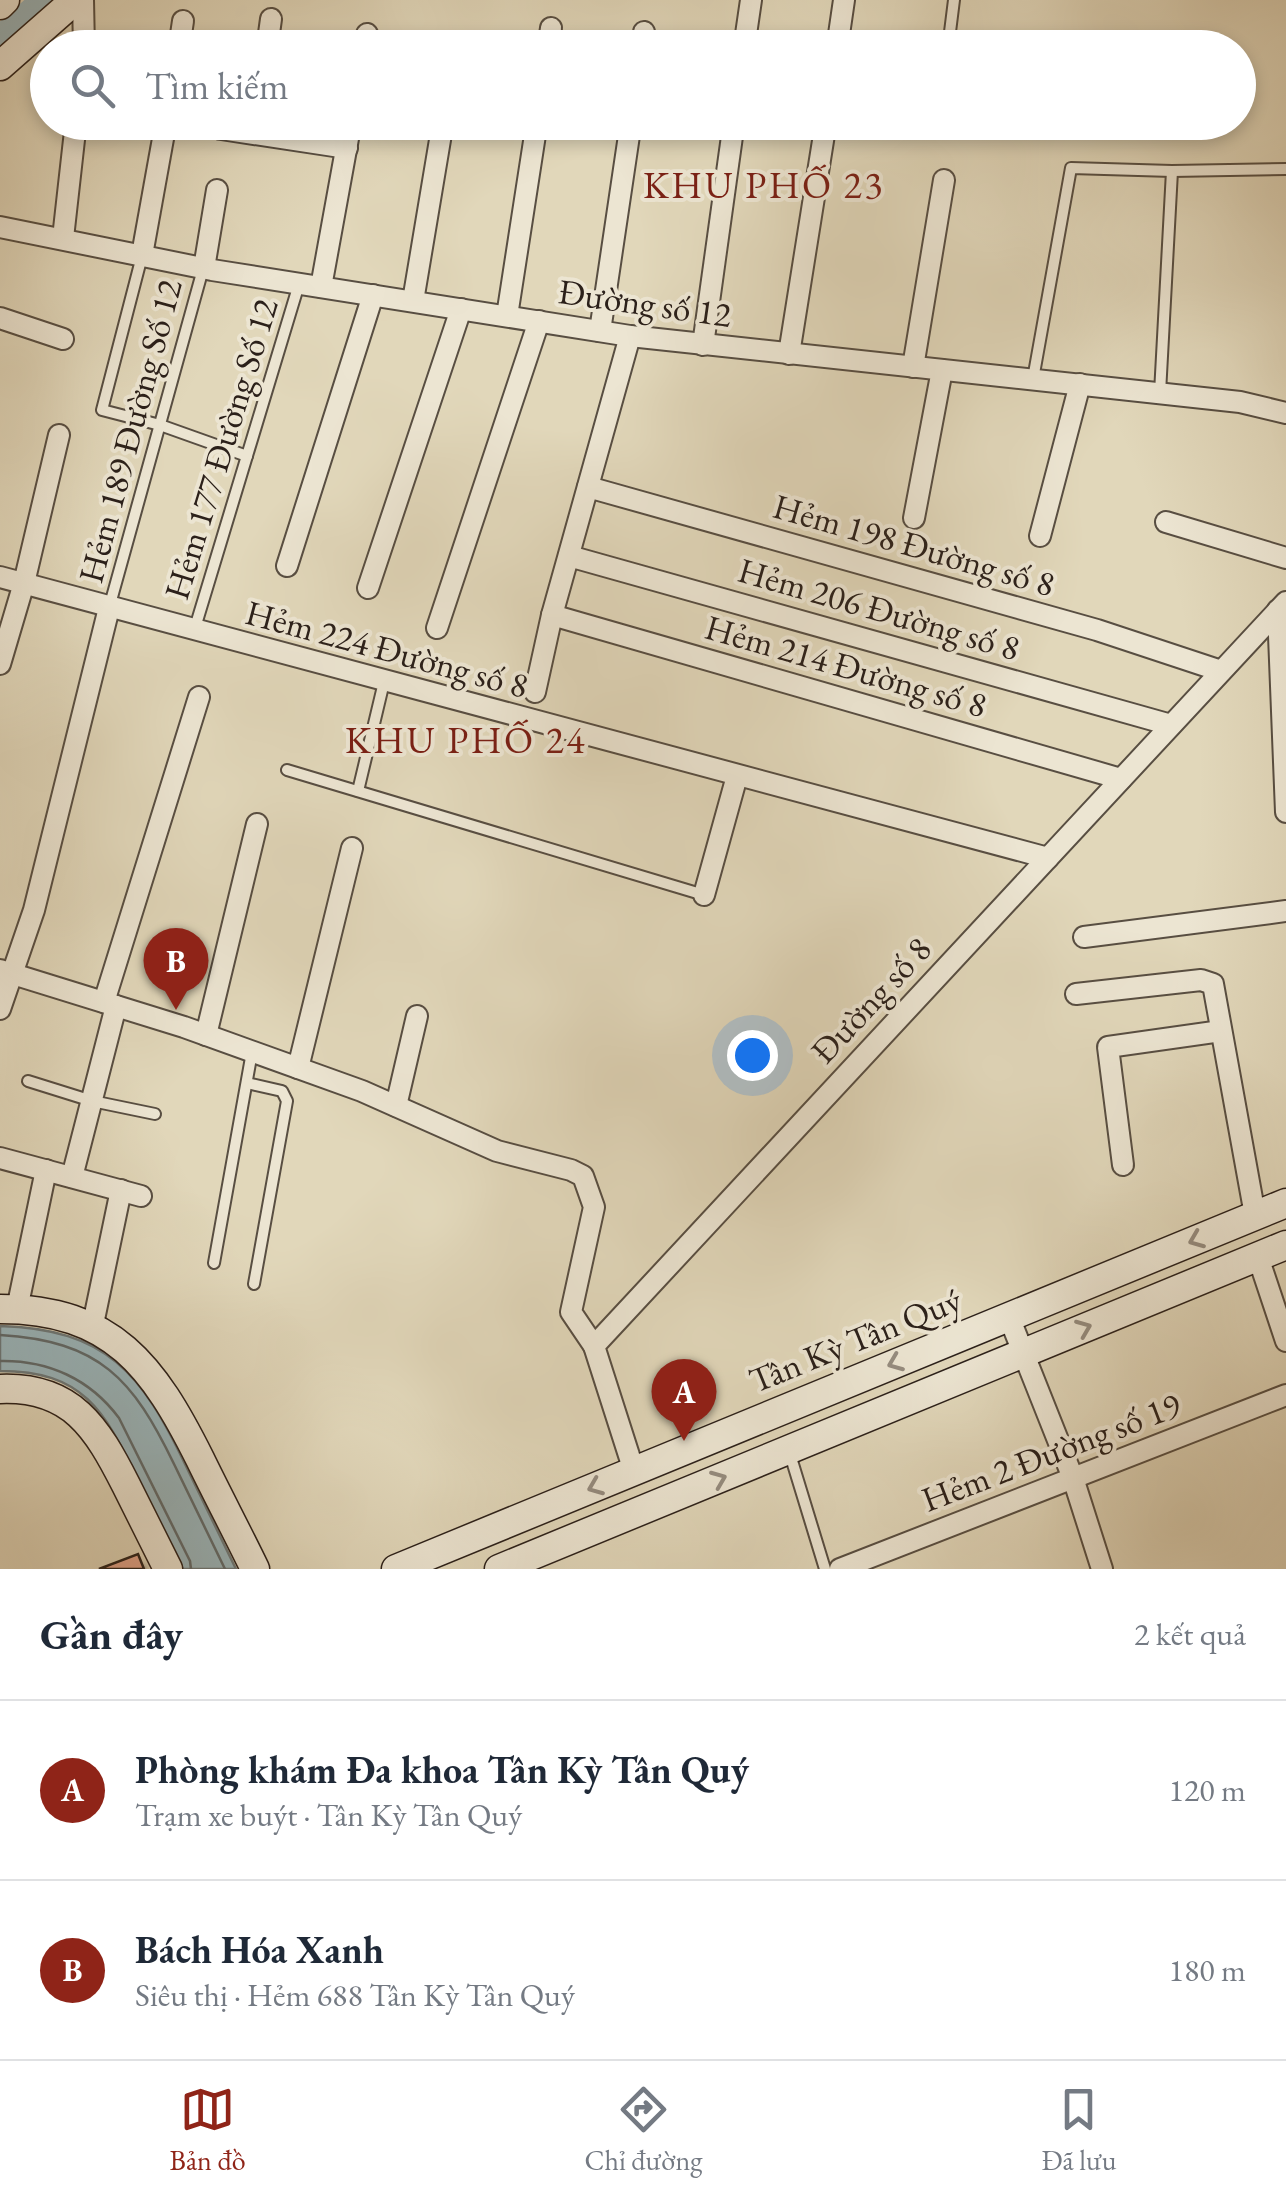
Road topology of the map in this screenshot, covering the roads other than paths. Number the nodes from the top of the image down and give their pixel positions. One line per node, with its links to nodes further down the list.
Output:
1 (79, 0): 7 (main road); 8 (street)
2 (751, 0): 11 (street)
3 (844, 0): 12 (street)
4 (954, 0): 13 (lane)
5 (270, 19): 10 (street)
6 (184, 22): 9 (street)
7 (43, 30)
8 (86, 30)
9 (182, 30)
10 (269, 30)
11 (747, 30)
12 (840, 30)
13 (950, 30)
14 (30, 41): 15 (main road)
15 (0, 66)
16 (74, 140): 31 (street)
17 (163, 140): 32 (street)
18 (310, 140): 25 (street)
19 (348, 140): 25 (street)
20 (440, 140): 37 (street)
21 (534, 140): 39 (street)
22 (627, 140): 42 (street)
23 (731, 140): 45 (street)
24 (823, 140): 46 (street)
25 (346, 148): 35 (street)
26 (1286, 168): 27 (lane)
27 (1172, 171): 49 (lane); 51 (lane)
28 (944, 180): 47 (street)
29 (217, 190): 33 (street)
30 (0, 226): 31 (street, Đường số 12)
31 (63, 238): 32 (street, Đường số 12)
32 (142, 255): 33 (street, Đường số 12); 53 (lane)
33 (204, 268): 34 (street, Đường số 12); 53 (lane, Hẻm 189 Đường Số 12)
34 (300, 284): 35 (street, Đường số 12); 55 (lane, Hẻm 177 Đường Số 12)
35 (322, 287): 36 (street, Đường số 12)
36 (373, 295): 37 (street, Đường số 12); 62 (street)
37 (413, 301): 38 (street, Đường số 12)
38 (460, 309): 39 (street, Đường số 12); 65 (street)
39 (507, 316): 41 (street, Đường số 12)
40 (0, 318): 44 (street)
41 (538, 321): 42 (street, Đường số 12); 69 (street)
42 (600, 331): 43 (street, Đường số 12)
43 (630, 336): 45 (street, Đường số 12); 56 (street)
44 (63, 339)
45 (703, 345): 46 (street, Đường số 12)
46 (789, 354): 47 (street, Đường số 12)
47 (913, 367): 48 (street, Đường số 12)
48 (942, 370): 49 (street, Đường số 12); 57 (street)
49 (1033, 379): 50 (street, Đường số 12)
50 (1080, 384): 51 (street, Đường số 12); 59 (street)
51 (1160, 394): 52 (street, Đường số 12)
52 (1286, 413)
53 (160, 426): 55 (lane); 67 (lane, Hẻm 189 Đường Số 12)
54 (59, 435): 64 (street)
55 (248, 456): 70 (lane, Hẻm 177 Đường Số 12)
56 (588, 488): 60 (street); 72 (street, Hẻm 198 Đường số 8)
57 (914, 518)
58 (1166, 522): 61 (street)
59 (1040, 536)
60 (569, 556): 68 (street); 76 (street, Hẻm 206 Đường số 8)
61 (1286, 558)
62 (288, 566)
63 (0, 577): 64 (street, Hẻm 224 Đường số 8)
64 (24, 584): 67 (street, Hẻm 224 Đường số 8); 71 (street)
65 (368, 588)
66 (1282, 606): 72 (street, Đường số 8); 81 (street)
67 (109, 608): 70 (street, Hẻm 224 Đường số 8); 88 (street)
68 (552, 616): 74 (street); 79 (street, Hẻm 214 Đường số 8)
69 (438, 628)
70 (194, 631): 73 (street, Hẻm 224 Đường số 8)
71 (0, 664)
72 (1222, 671): 76 (street, Đường số 8)
73 (384, 682): 78 (street, Hẻm 224 Đường số 8); 80 (lane)
74 (535, 692)
75 (199, 697): 90 (street)
76 (1171, 725): 79 (street, Đường số 8)
77 (288, 770): 80 (lane)
78 (737, 776): 84 (street, Hẻm 224 Đường số 8); 85 (street)
79 (1122, 778): 84 (street, Đường số 8)
80 (358, 791): 85 (lane)
81 (1286, 812)
82 (257, 824): 94 (street)
83 (352, 848): 96 (street)
84 (1048, 858): 116 (street, Đường số 8)
85 (704, 895)
86 (1286, 911): 87 (street)
87 (1084, 937)
88 (6, 972): 90 (street); 91 (street)
89 (1076, 994): 93 (street)
90 (110, 1004): 94 (street); 99 (street)
91 (0, 1009)
92 (417, 1016): 100 (street)
93 (1221, 1031): 103 (street); 107 (street)
94 (206, 1035): 95 (street)
95 (252, 1052): 96 (street); 98 (lane)
96 (298, 1068): 100 (street)
97 (28, 1081): 99 (lane)
98 (246, 1083): 110 (lane); 111 (lane)
99 (92, 1101): 101 (lane); 105 (street)
100 (396, 1106): 116 (street)
101 (155, 1114)
102 (0, 1158): 104 (street)
103 (1123, 1165)
104 (46, 1170): 105 (street); 112 (street)
105 (72, 1178): 114 (street)
106 (1286, 1203): 107 (main road, Tân Kỳ Tân Quý)
107 (1255, 1216): 113 (main road, Tân Kỳ Tân Quý, one-way to 113)
108 (1286, 1245): 109 (main road)
109 (1258, 1257): 115 (street); 117 (main road, one-way to 109)
110 (214, 1262)
111 (254, 1284)
112 (8, 1309): 114 (main road)
113 (1009, 1316): 117 (street); 121 (main road, Tân Kỳ Tân Quý, one-way to 121)
114 (92, 1329): 126 (main road)
115 (1286, 1341)
116 (594, 1346): 121 (street)
117 (1025, 1353): 120 (main road); 122 (street)
118 (0, 1389): 125 (main road)
119 (1286, 1395): 122 (street, Hẻm 2 Đường số 19)
120 (789, 1450): 123 (main road, one-way to 120); 129 (lane)
121 (634, 1471): 127 (main road, Tân Kỳ Tân Quý, one-way to 127)
122 (1073, 1478): 124 (street); 130 (street, Hẻm 2 Đường số 19)
123 (531, 1563): 128 (main road)
124 (1096, 1567)
125 (168, 1569)
126 (255, 1569)
127 (396, 1569)
128 (499, 1569)
129 (825, 1569)
130 (840, 1569)

